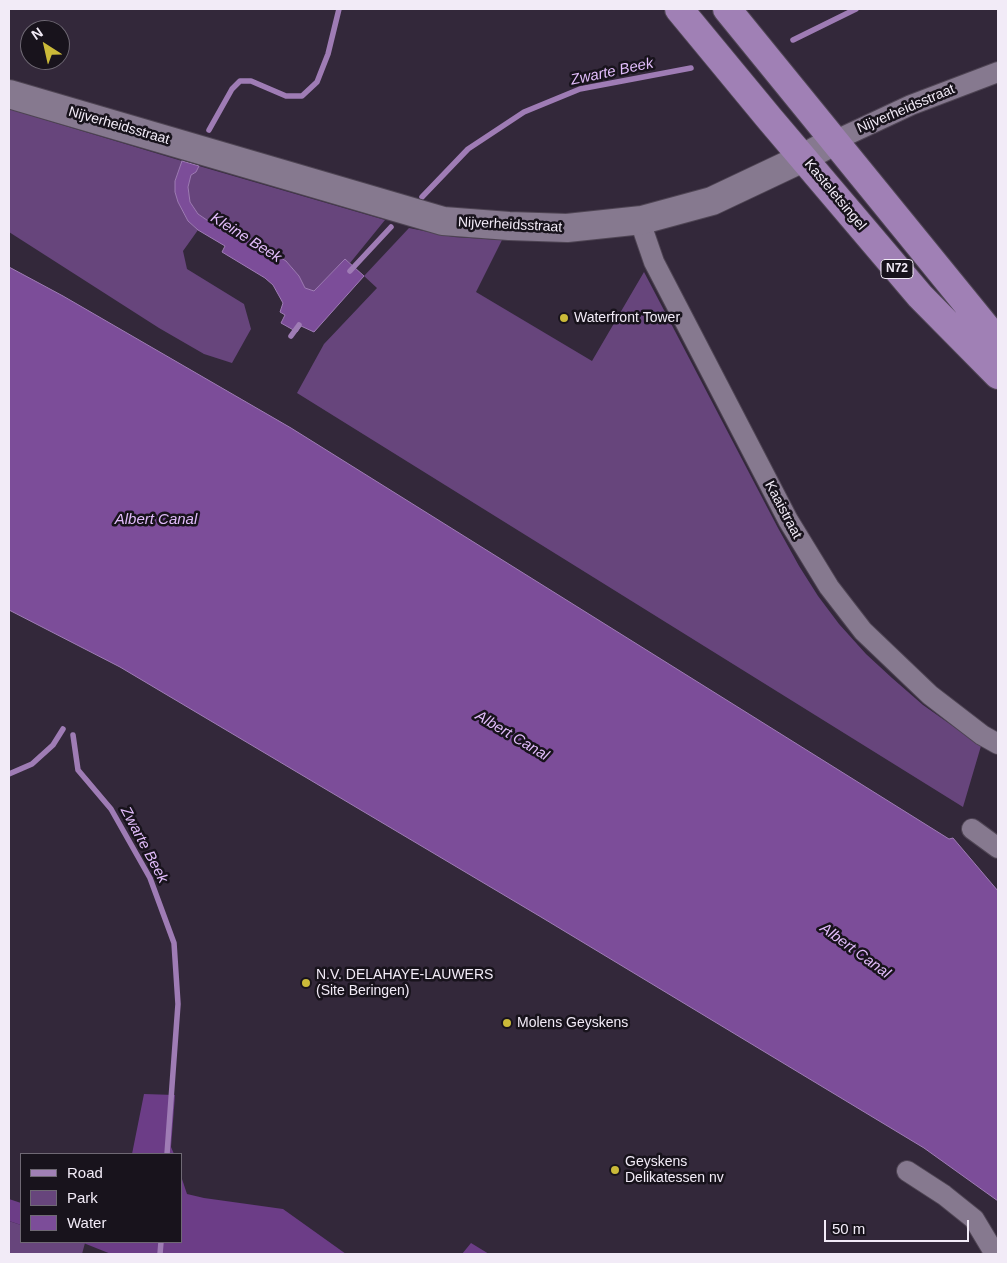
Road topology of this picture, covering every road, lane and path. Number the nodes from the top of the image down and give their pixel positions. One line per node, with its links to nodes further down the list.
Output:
1 (679, 9): 6 (main road, Kasteletsingel / N72)
2 (727, 9): 5 (main road, N72)
3 (998, 72): 5 (street, Nijverheidsstraat)
4 (9, 94): 7 (street, Nijverheidsstraat)
5 (834, 141): 6 (street, Nijverheidsstraat); 8 (main road, N72)
6 (803, 158): 7 (street, Nijverheidsstraat); 9 (main road, Kasteletsingel / N72)
7 (642, 220): 10 (street, Kaaistraat)
8 (998, 342)
9 (998, 375)
10 (998, 744)
11 (972, 829): 12 (street)
12 (998, 848)
13 (907, 1171): 14 (street)
14 (993, 1248)

